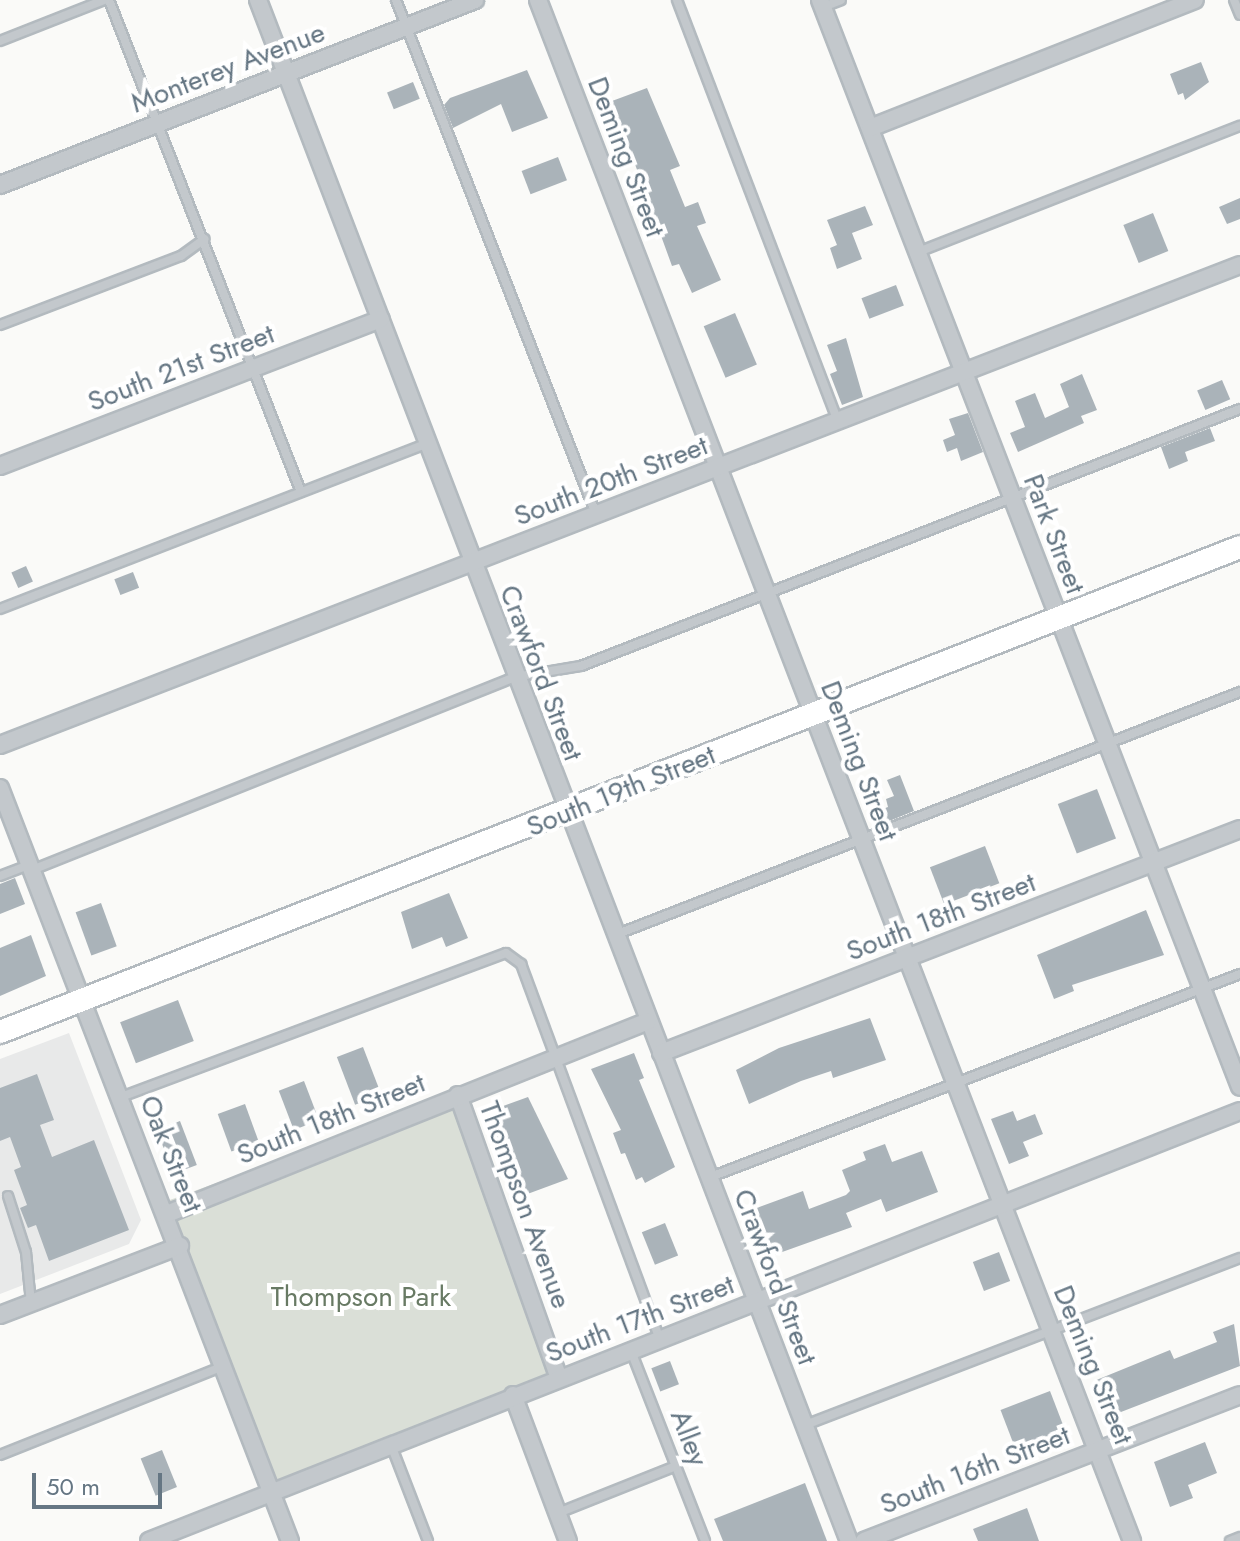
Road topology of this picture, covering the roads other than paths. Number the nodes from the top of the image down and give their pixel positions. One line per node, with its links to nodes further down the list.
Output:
1 (107, 0): 13 (lane); 15 (lane)
2 (258, 0): 14 (street, Crawford Street)
3 (396, 0): 12 (lane)
4 (475, 0): 12 (street, Monterey Avenue)
5 (538, 0): 30 (street, Deming Street)
6 (677, 0): 27 (lane)
7 (841, 0): 10 (lane)
8 (1195, 0): 17 (street)
9 (1234, 0): 11 (lane)
10 (821, 4): 17 (street, Park Street)
11 (1240, 15)
12 (406, 27): 14 (street, Monterey Avenue); 33 (lane)
13 (0, 41)
14 (287, 73): 15 (street, Monterey Avenue); 22 (street, Crawford Street)
15 (158, 123): 18 (street, Monterey Avenue); 19 (lane)
16 (1240, 126): 20 (lane)
17 (870, 128): 20 (street, Park Street)
18 (0, 185)
19 (204, 239): 23 (lane); 24 (lane)
20 (917, 252): 25 (street, Park Street)
21 (1240, 265): 25 (street, South 20th Street)
22 (381, 319): 24 (street, South 21st Street); 28 (street, Crawford Street)
23 (0, 325)
24 (254, 369): 29 (street, South 21st Street); 31 (lane)
25 (964, 374): 27 (street, South 20th Street); 32 (street, Park Street)
26 (1240, 409): 32 (lane)
27 (839, 422): 30 (street, South 20th Street)
28 (427, 443): 31 (lane); 35 (street, Crawford Street)
29 (0, 466)
30 (717, 469): 33 (street, South 20th Street); 36 (street, Deming Street)
31 (301, 492): 37 (lane)
32 (1011, 496): 36 (lane); 38 (street, Park Street)
33 (596, 514): 35 (street, South 20th Street)
34 (1240, 547): 38 (street, South 19th Street)
35 (471, 561): 39 (street, Crawford Street); 43 (street, South 20th Street)
36 (765, 590): 39 (lane); 41 (street, Deming Street)
37 (0, 609)
38 (1060, 620): 41 (street, South 19th Street); 42 (street, Park Street)
39 (515, 677): 45 (street, Crawford Street); 49 (lane)
40 (1240, 692): 42 (lane)
41 (814, 714): 45 (street, South 19th Street); 47 (street, Deming Street)
42 (1108, 743): 47 (lane); 48 (street, Park Street)
43 (0, 745)
44 (0, 788): 49 (street, Oak Street)
45 (566, 813): 51 (street, Crawford Street); 55 (street, South 19th Street)
46 (1240, 829): 48 (street, South 18th Street)
47 (861, 839): 51 (lane); 52 (street, Deming Street)
48 (1154, 862): 52 (street, South 18th Street); 54 (street, Park Street)
49 (31, 867): 50 (lane); 55 (street, Oak Street)
50 (0, 876)
51 (615, 935): 56 (street, Crawford Street)
52 (907, 959): 58 (street, South 18th Street); 60 (street, Deming Street)
53 (1240, 974): 54 (lane)
54 (1202, 988): 60 (lane); 61 (street, Park Street)
55 (82, 1000): 57 (street, South 19th Street); 63 (street, Oak Street)
56 (648, 1021): 58 (street, Crawford Street); 59 (street, South 18th Street)
57 (0, 1032)
58 (661, 1053): 65 (street, Crawford Street)
59 (553, 1057): 62 (street, South 18th Street); 63 (lane); 75 (lane)
60 (952, 1084): 65 (lane); 67 (street, Deming Street)
61 (1240, 1087)
62 (458, 1095): 68 (street, South 18th Street); 78 (street, Thompson Avenue)
63 (121, 1097): 68 (street, Oak Street)
64 (1240, 1111): 67 (street, South 17th Street)
65 (708, 1178): 72 (street, Crawford Street)
66 (8, 1196): 71 (lane)
67 (1002, 1205): 72 (street, South 17th Street); 74 (street, Deming Street)
68 (167, 1214): 69 (street, Oak Street)
69 (180, 1246): 71 (street); 77 (street, Oak Street)
70 (1240, 1258): 74 (lane)
71 (31, 1303): 73 (street)
72 (756, 1303): 75 (street, South 17th Street); 81 (street, Crawford Street)
73 (0, 1315)
74 (1053, 1335): 81 (lane); 83 (street, Deming Street)
75 (660, 1339): 76 (street, South 17th Street)
76 (631, 1350): 78 (street, South 17th Street); 85 (lane, Alley)
77 (224, 1366): 84 (lane); 86 (street, Oak Street)
78 (559, 1378): 79 (street, South 17th Street)
79 (513, 1395): 82 (street, South 17th Street); 87 (street)
80 (1240, 1395): 83 (street, South 16th Street)
81 (804, 1426): 94 (street, Crawford Street)
82 (391, 1445): 86 (street, South 17th Street); 91 (lane)
83 (1099, 1450): 95 (street, South 16th Street); 96 (street, Deming Street)
84 (0, 1455)
85 (676, 1466): 87 (lane); 93 (lane, Alley)
86 (272, 1494): 89 (street, South 17th Street); 90 (street, Oak Street)
87 (558, 1513): 92 (street)
88 (1240, 1537): 97 (lane)
89 (149, 1541)
90 (290, 1541)
91 (428, 1541)
92 (568, 1541)
93 (705, 1541)
94 (849, 1541)
95 (864, 1541)
96 (1132, 1541)
97 (1230, 1541)

